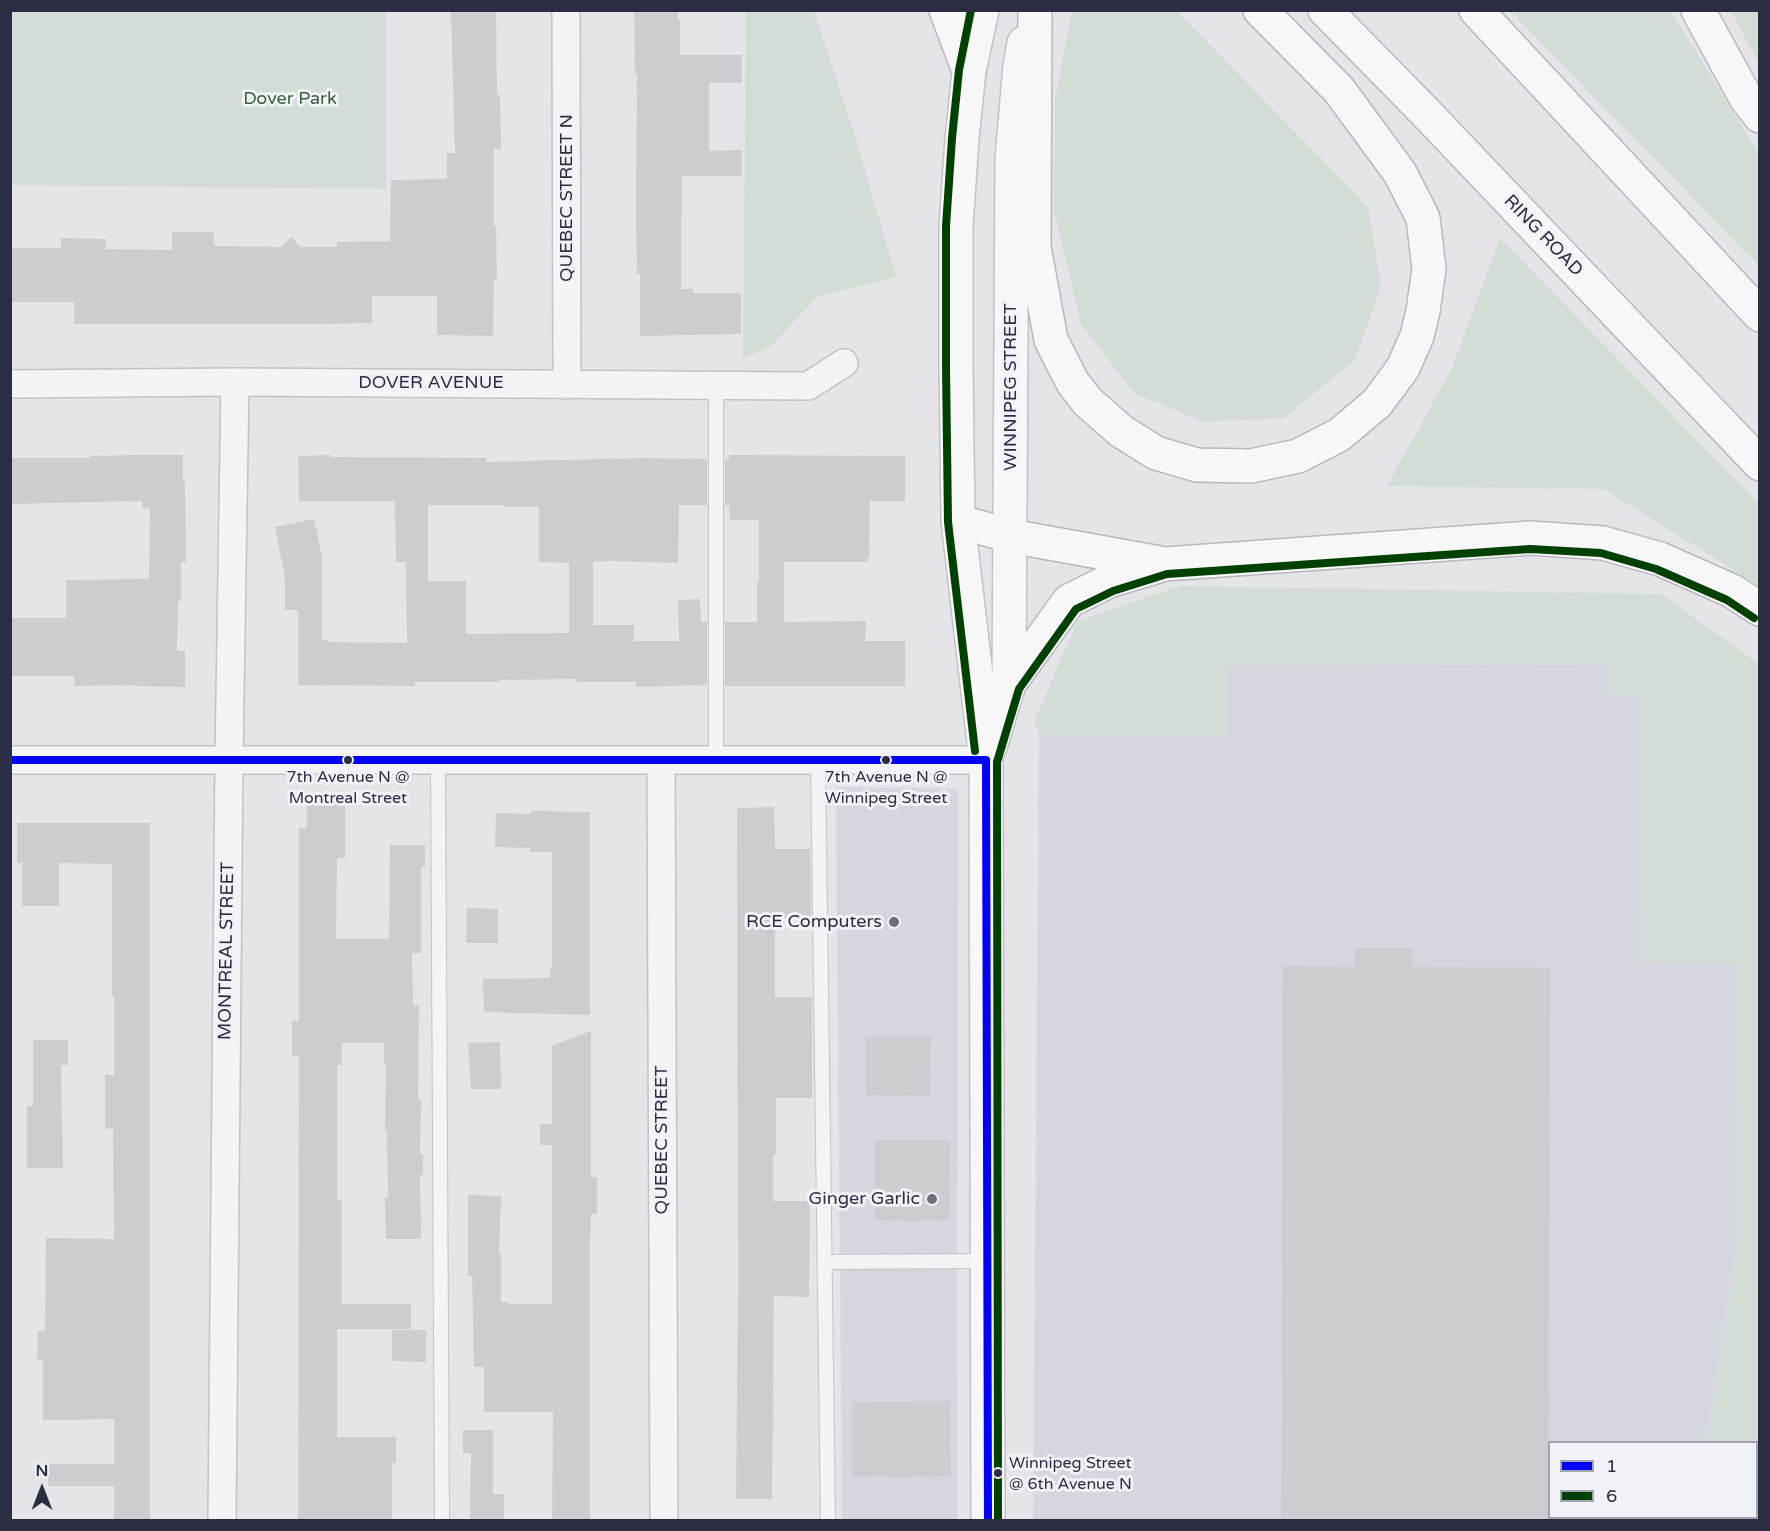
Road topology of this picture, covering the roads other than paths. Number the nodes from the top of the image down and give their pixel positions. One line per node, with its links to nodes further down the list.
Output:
1 (566, 10): 16 (street, QUEBEC STREET N)
2 (946, 10): 10 (main road)
3 (982, 10): 10 (main road, WINNIPEG STREET)
4 (1029, 10): 20 (main road, WINNIPEG STREET)
5 (1035, 10): 6 (main road)
6 (1260, 10)
7 (1325, 10): 18 (main road, RING ROAD)
8 (1476, 10): 12 (main road)
9 (1698, 10): 11 (main road)
10 (969, 71): 19 (main road, WINNIPEG STREET)
11 (1760, 116)
12 (1760, 315)
13 (844, 363): 17 (street, DOVER AVENUE)
14 (235, 382): 15 (street, DOVER AVENUE); 16 (street, DOVER AVENUE); 25 (street, MONTREAL STREET)
15 (10, 384)
16 (567, 384): 17 (street, DOVER AVENUE)
17 (716, 386): 28 (lane)
18 (1760, 464)
19 (958, 521): 20 (main road); 30 (main road, WINNIPEG STREET)
20 (1010, 536): 21 (main road); 23 (main road, WINNIPEG STREET)
21 (1165, 564): 22 (main road); 23 (main road)
22 (1760, 609)
23 (1009, 684): 30 (main road, WINNIPEG STREET)
24 (10, 760): 25 (street)
25 (229, 760): 26 (street); 33 (street, MONTREAL STREET)
26 (438, 760): 27 (street); 34 (lane)
27 (661, 760): 28 (street); 35 (street, QUEBEC STREET)
28 (716, 760): 29 (street)
29 (818, 760): 30 (street); 32 (lane)
30 (986, 760): 31 (main road, WINNIPEG STREET)
31 (987, 1261): 32 (lane); 37 (main road, WINNIPEG STREET)
32 (825, 1262): 36 (lane)
33 (222, 1521)
34 (442, 1521)
35 (664, 1521)
36 (828, 1521)
37 (988, 1521)

